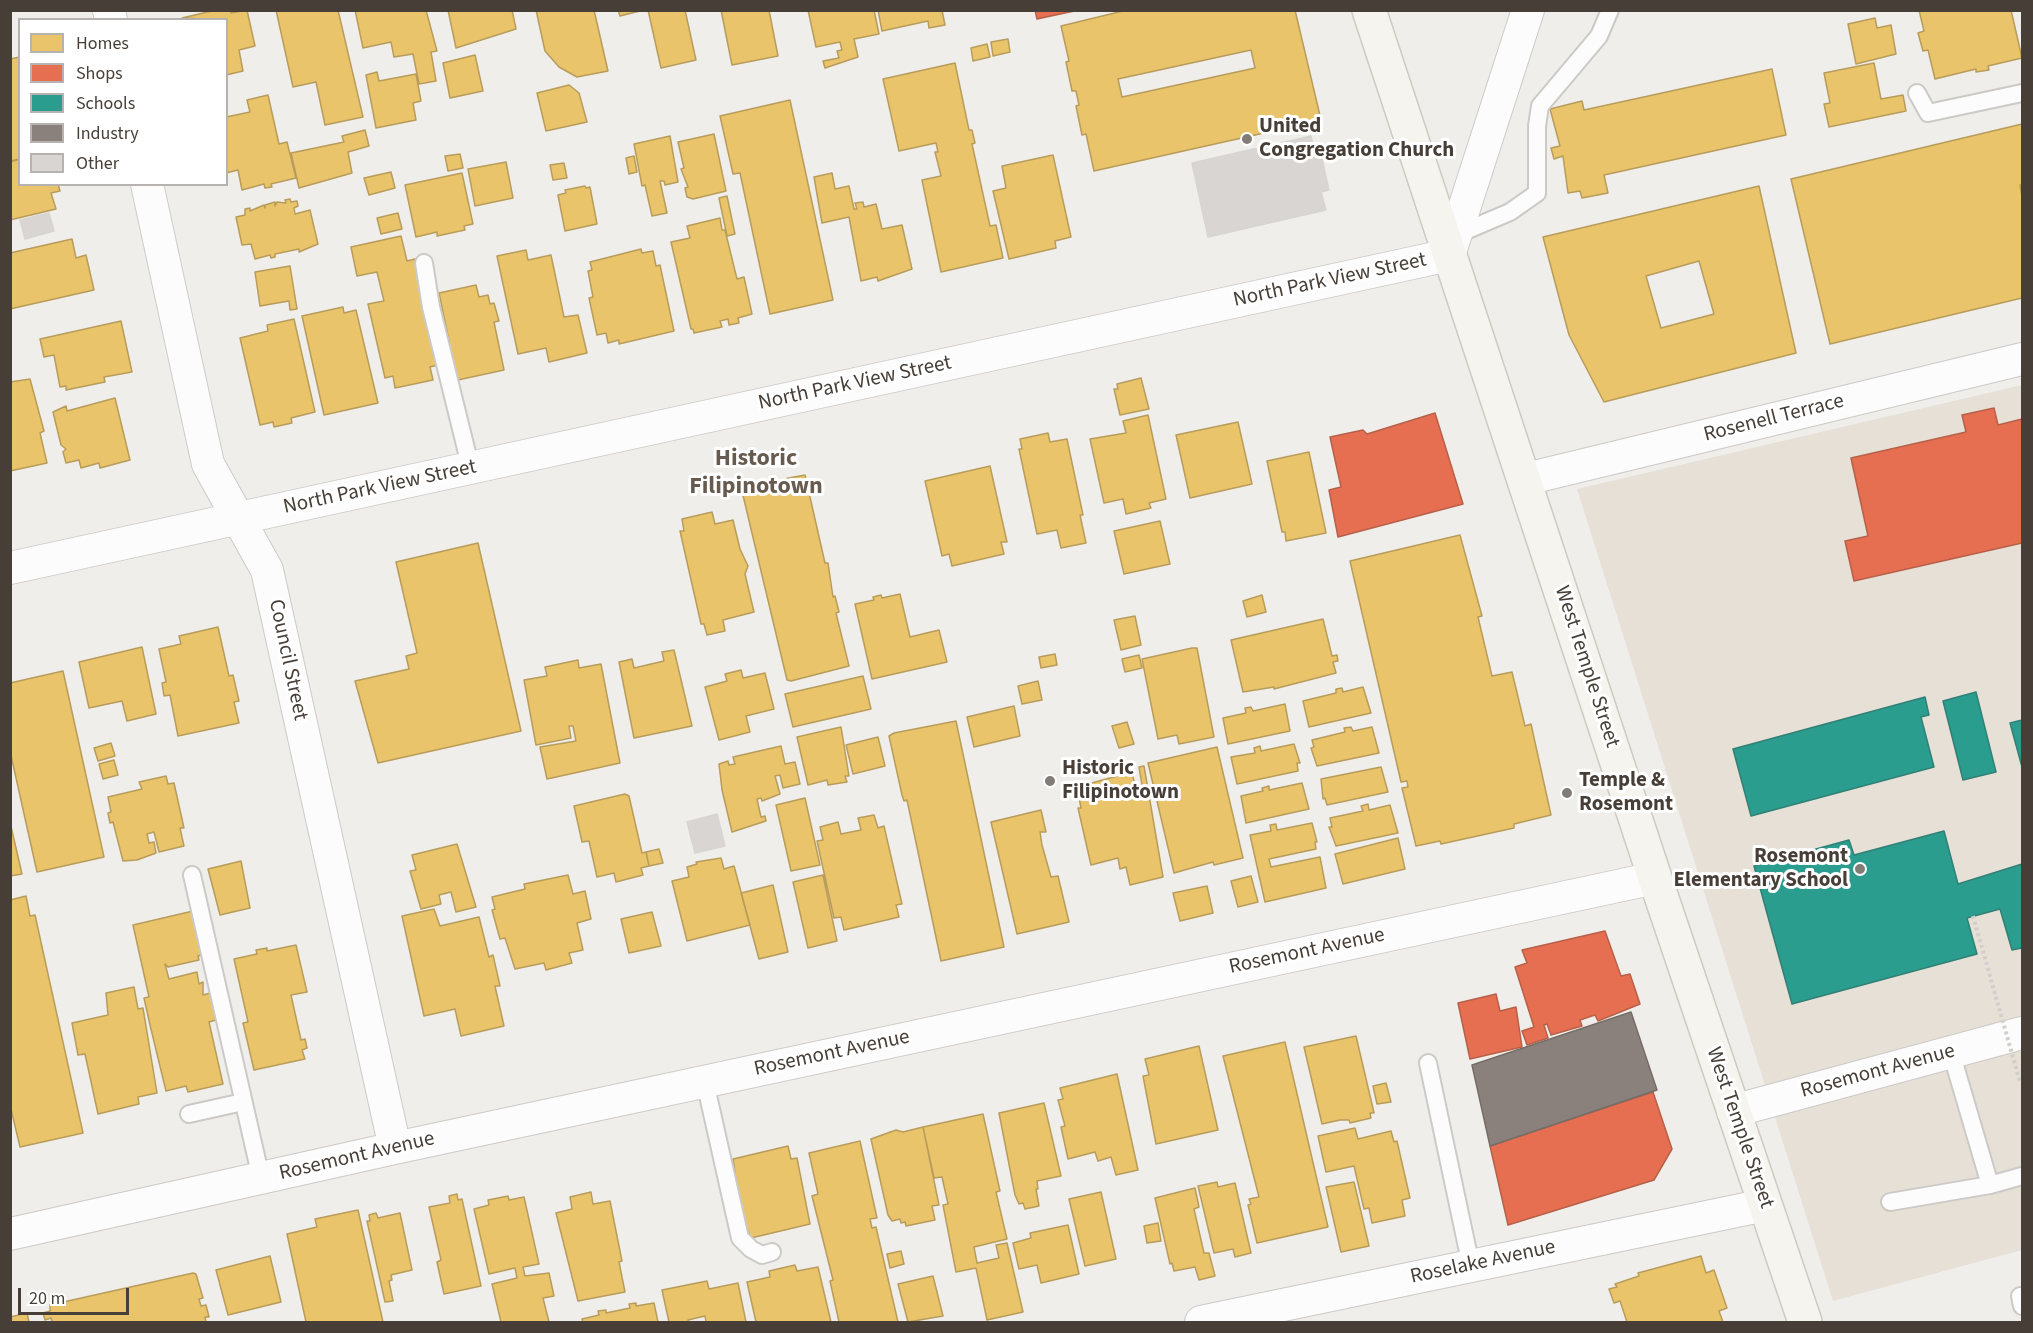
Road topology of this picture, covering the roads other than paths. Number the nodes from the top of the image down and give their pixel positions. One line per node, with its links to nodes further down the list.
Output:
1 (1369, 10): 7 (main road, West Temple Street)
2 (1528, 10): 7 (street)
3 (1610, 10): 7 (lane)
4 (1917, 93): 5 (lane)
5 (2022, 93)
6 (147, 186): 12 (street, Council Street)
7 (1452, 245): 10 (street, North Park View Street); 11 (main road, West Temple Street)
8 (424, 263): 10 (lane)
9 (2022, 359): 11 (street, Rosenell Terrace)
10 (471, 469): 12 (street, North Park View Street)
11 (1526, 479): 15 (main road, West Temple Street)
12 (238, 520): 13 (street, North Park View Street); 23 (street, Council Street)
13 (10, 568)
14 (192, 875): 20 (lane)
15 (1655, 878): 19 (street, Rosemont Avenue); 21 (main road, West Temple Street)
16 (2022, 1033): 17 (street, Rosemont Avenue)
17 (1952, 1052): 21 (street, Rosemont Avenue); 26 (lane)
18 (1428, 1063): 31 (lane)
19 (705, 1082): 23 (street, Rosemont Avenue); 30 (lane)
20 (243, 1102): 22 (lane); 25 (lane)
21 (1733, 1111): 28 (main road, West Temple Street)
22 (189, 1114)
23 (395, 1148): 25 (street, Rosemont Avenue)
24 (2022, 1176): 26 (lane)
25 (261, 1178): 29 (street, Rosemont Avenue)
26 (1990, 1185): 27 (lane)
27 (1890, 1202)
28 (1765, 1205): 31 (street, Roselake Avenue); 33 (main road, West Temple Street)
29 (10, 1234)
30 (772, 1252)
31 (1471, 1266): 32 (street, Roselake Avenue)
32 (1201, 1323)
33 (1806, 1323)

